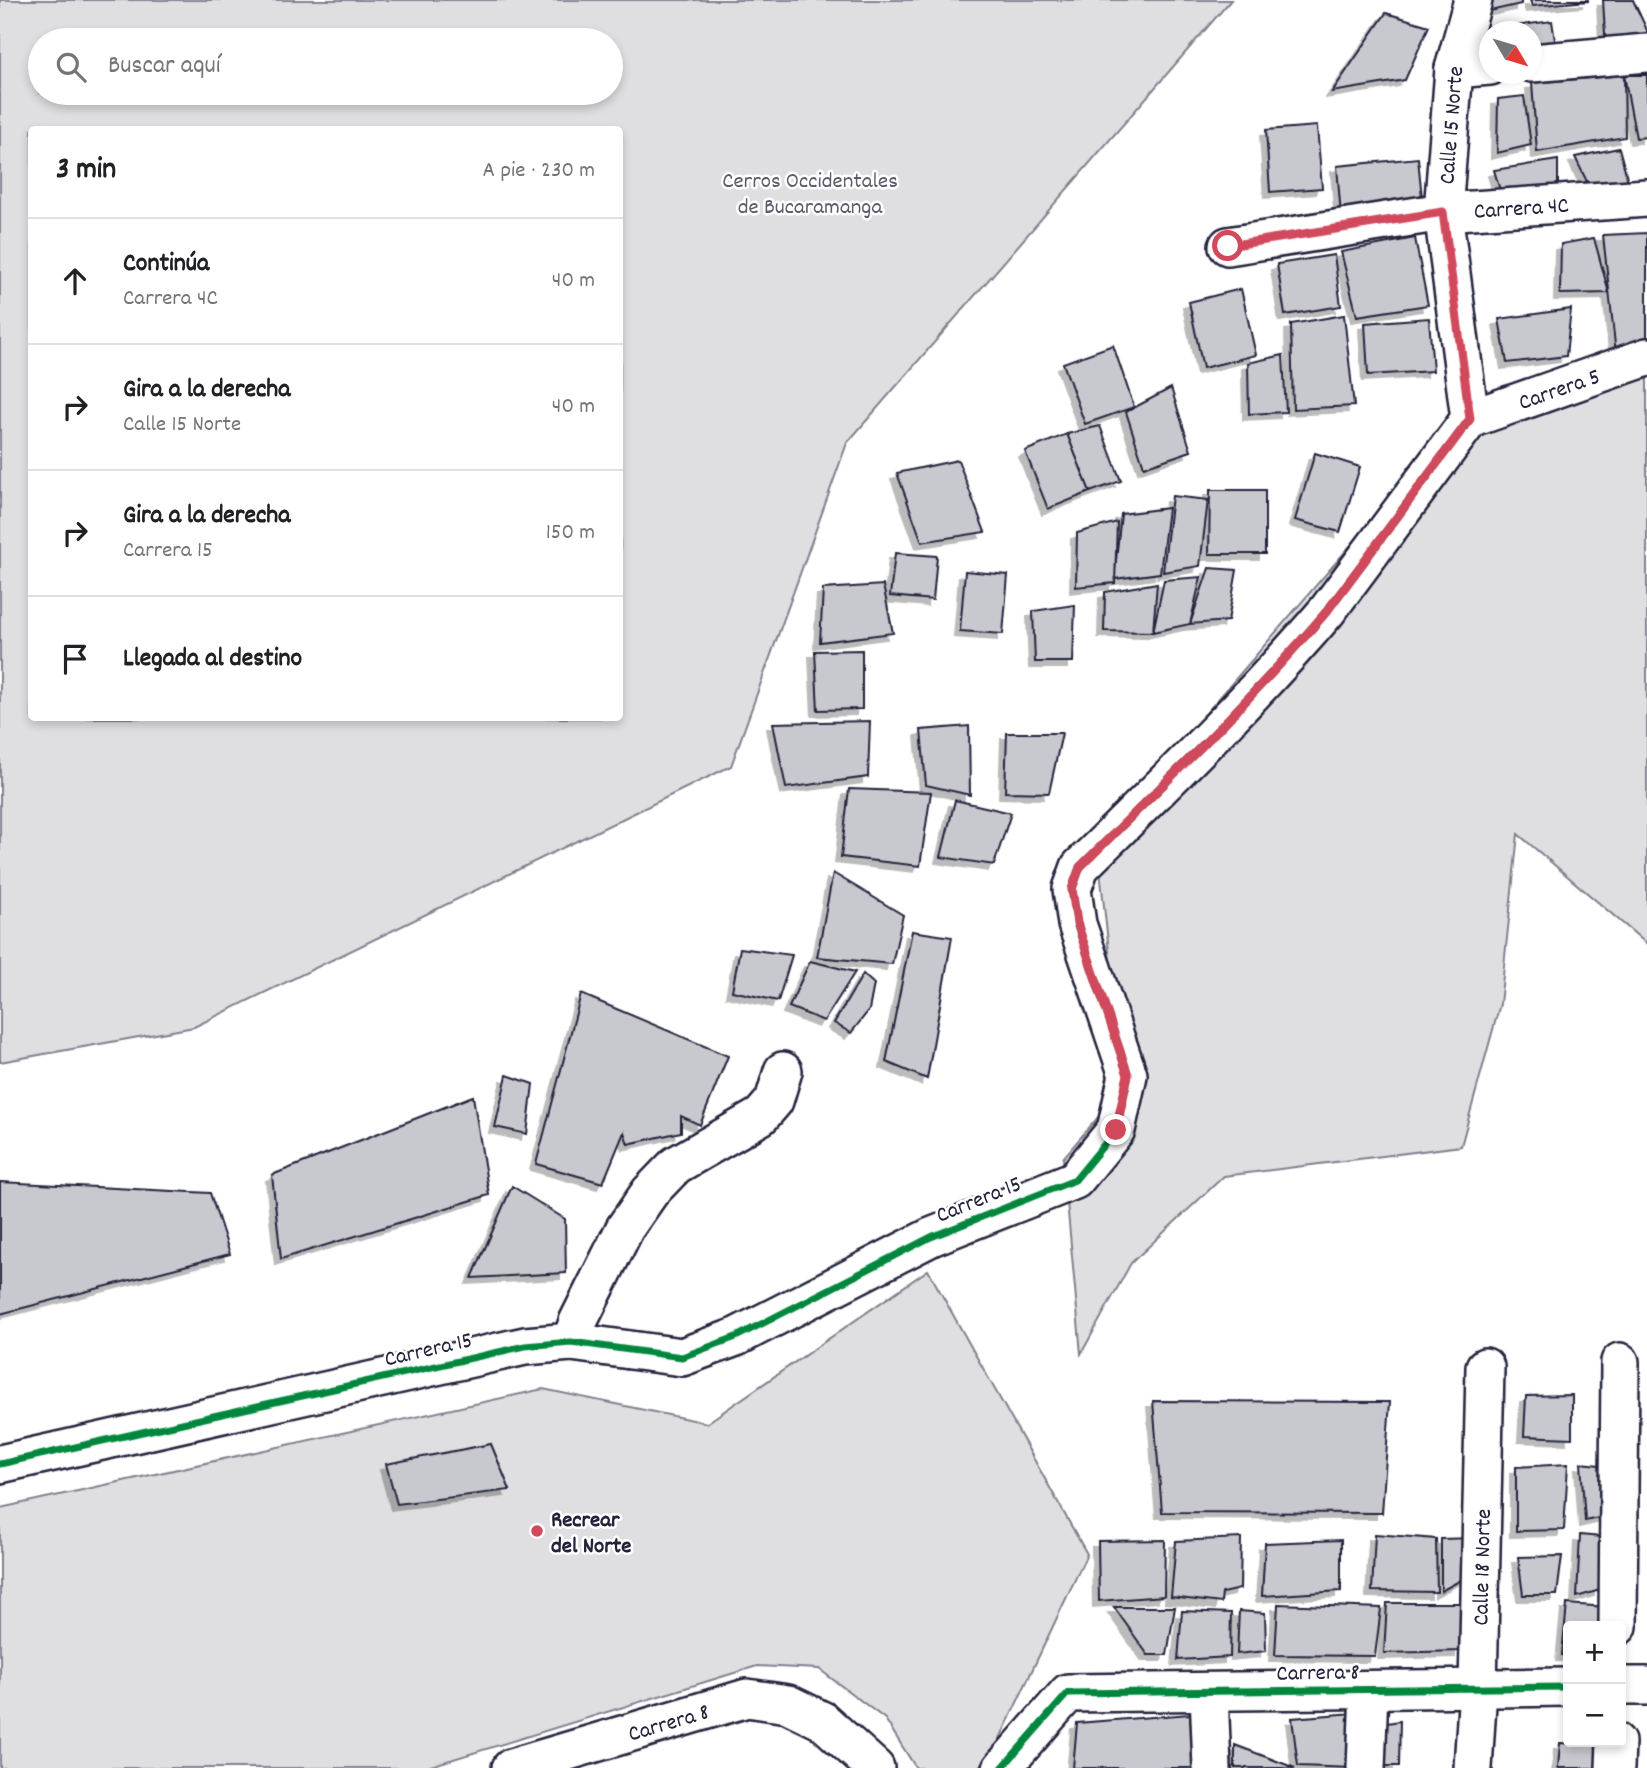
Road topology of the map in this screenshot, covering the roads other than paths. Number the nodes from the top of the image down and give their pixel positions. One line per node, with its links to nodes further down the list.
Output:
1 (1473, 0): 4 (street, Calle 15 Norte)
2 (1647, 53): 3 (street)
3 (1542, 62)
4 (1472, 68): 6 (street, Calle 15 Norte)
5 (1647, 198): 6 (street, Carrera 4C)
6 (1443, 212): 7 (street, Carrera 4C); 9 (street, Calle 15 Norte)
7 (1228, 246)
8 (1647, 356): 9 (street, Carrera 5)
9 (1470, 419): 11 (street, Carrera 15)
10 (783, 1071): 11 (street)
11 (571, 1342): 14 (street, Carrera 15)
12 (1620, 1362): 15 (street)
13 (1485, 1367): 19 (street, Calle 18 Norte)
14 (0, 1464)
15 (1618, 1621)
16 (1626, 1686): 17 (street)
17 (1647, 1686)
18 (1563, 1687): 19 (street, Carrera 8)
19 (1478, 1688): 20 (street, Carrera 8); 28 (street, Calle 18 Norte)
20 (1369, 1690): 21 (street, Carrera 8); 27 (street)
21 (1209, 1692): 25 (street, Carrera 8); 26 (street)
22 (1616, 1747): 29 (street)
23 (511, 1768): 24 (street, Carrera 8)
24 (875, 1768)
25 (1002, 1768)
26 (1212, 1768)
27 (1366, 1768)
28 (1474, 1768)
29 (1615, 1768)

